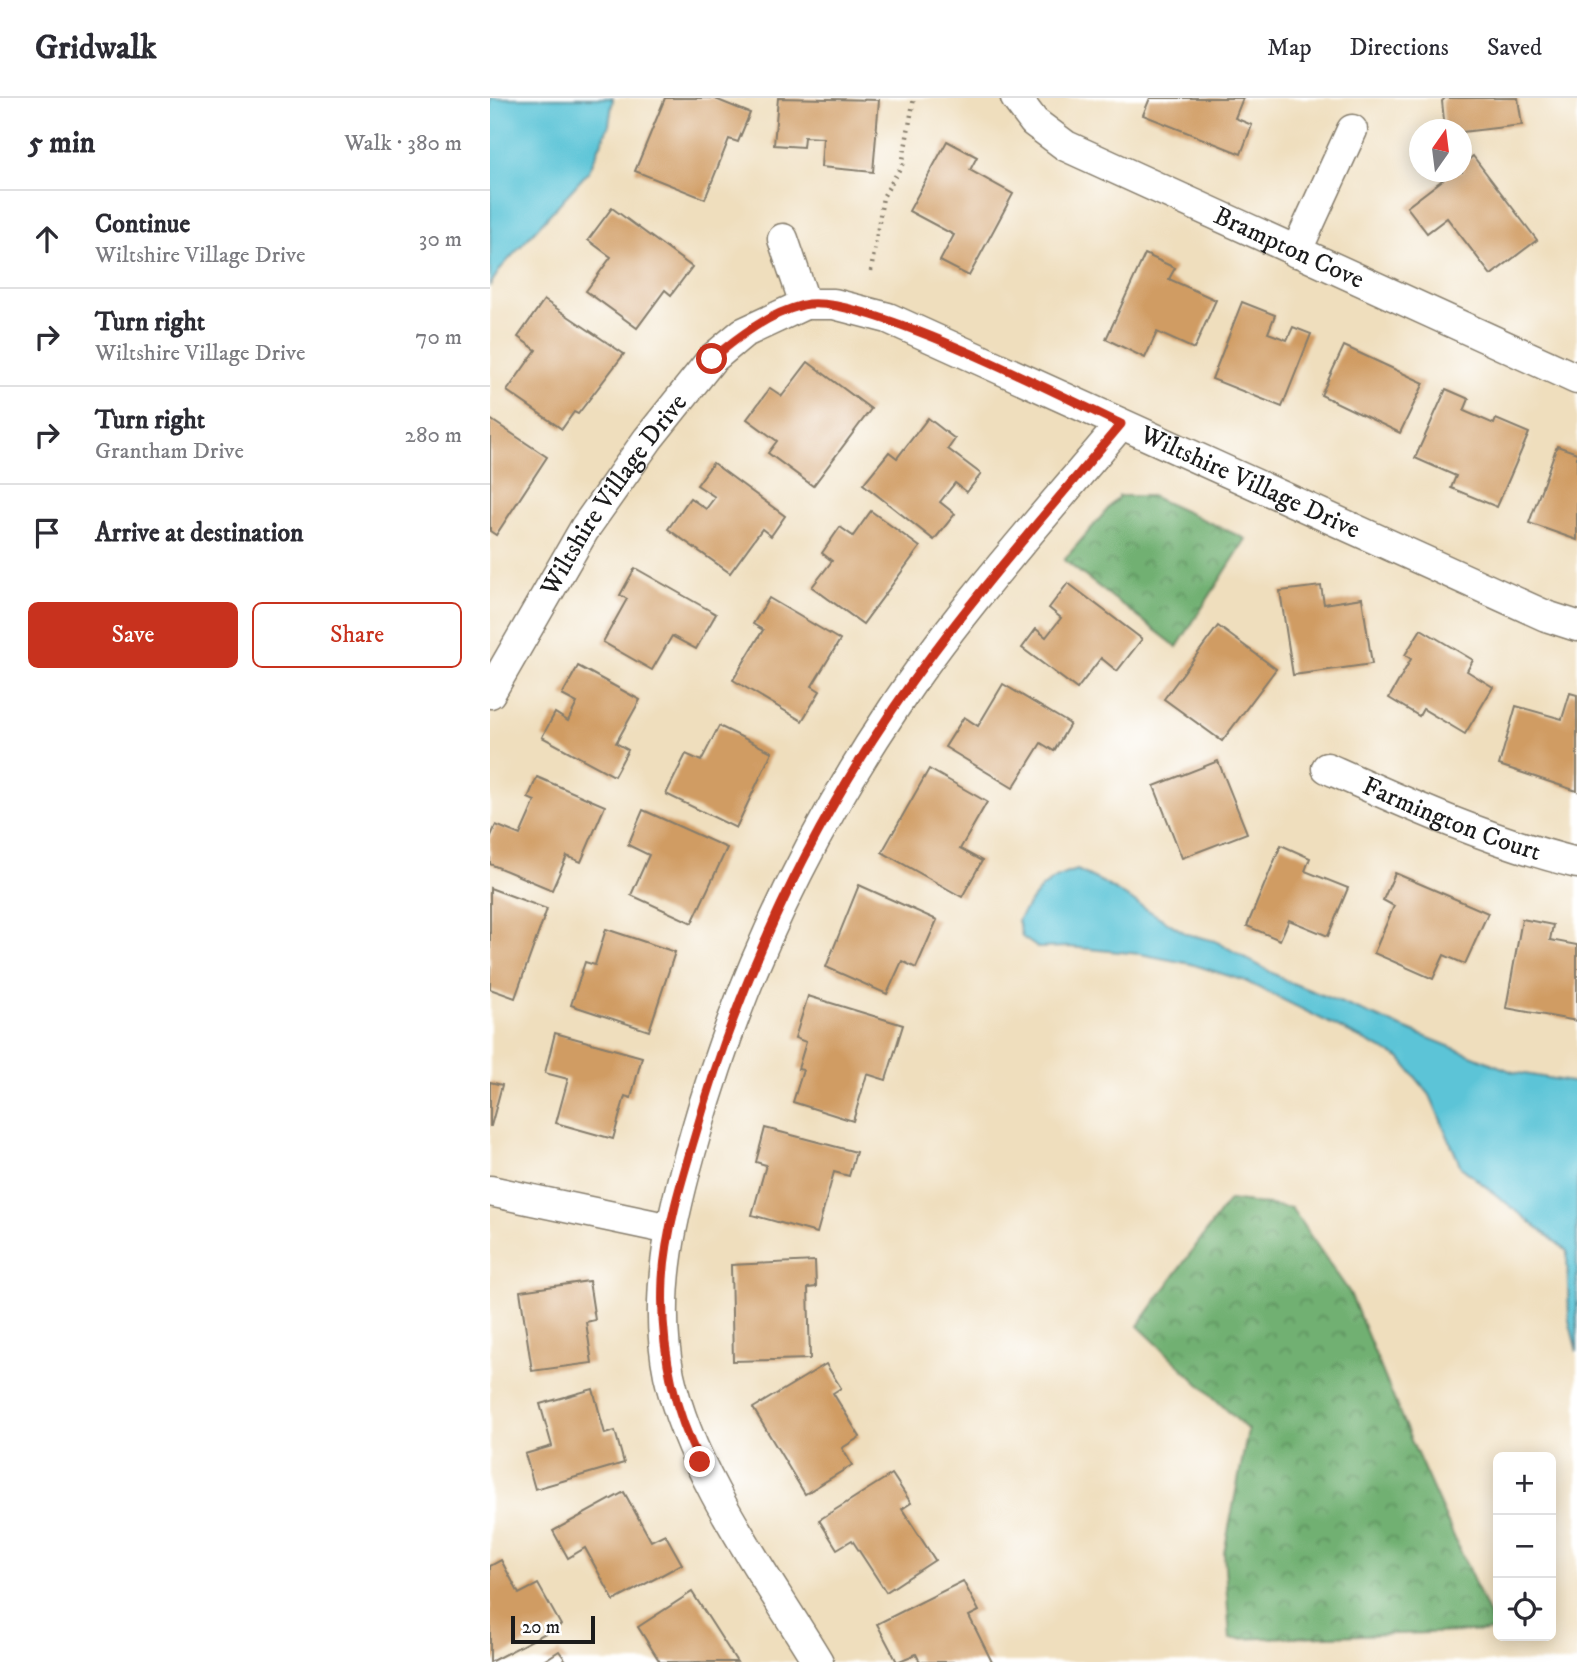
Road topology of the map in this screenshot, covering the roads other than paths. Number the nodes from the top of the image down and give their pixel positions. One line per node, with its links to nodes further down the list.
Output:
1 (1016, 98): 4 (street, Brampton Cove)
2 (1352, 130): 4 (street)
3 (783, 239): 5 (street)
4 (1296, 252): 6 (street, Brampton Cove)
5 (805, 304): 7 (street, Wiltshire Village Drive); 9 (street, Wiltshire Village Drive)
6 (1577, 379)
7 (1121, 424): 8 (street, Wiltshire Village Drive); 13 (street)
8 (1577, 626)
9 (490, 693)
10 (1327, 768): 11 (street, Farmington Court)
11 (1577, 863)
12 (490, 1191): 13 (street)
13 (670, 1230): 14 (street)
14 (818, 1662)

